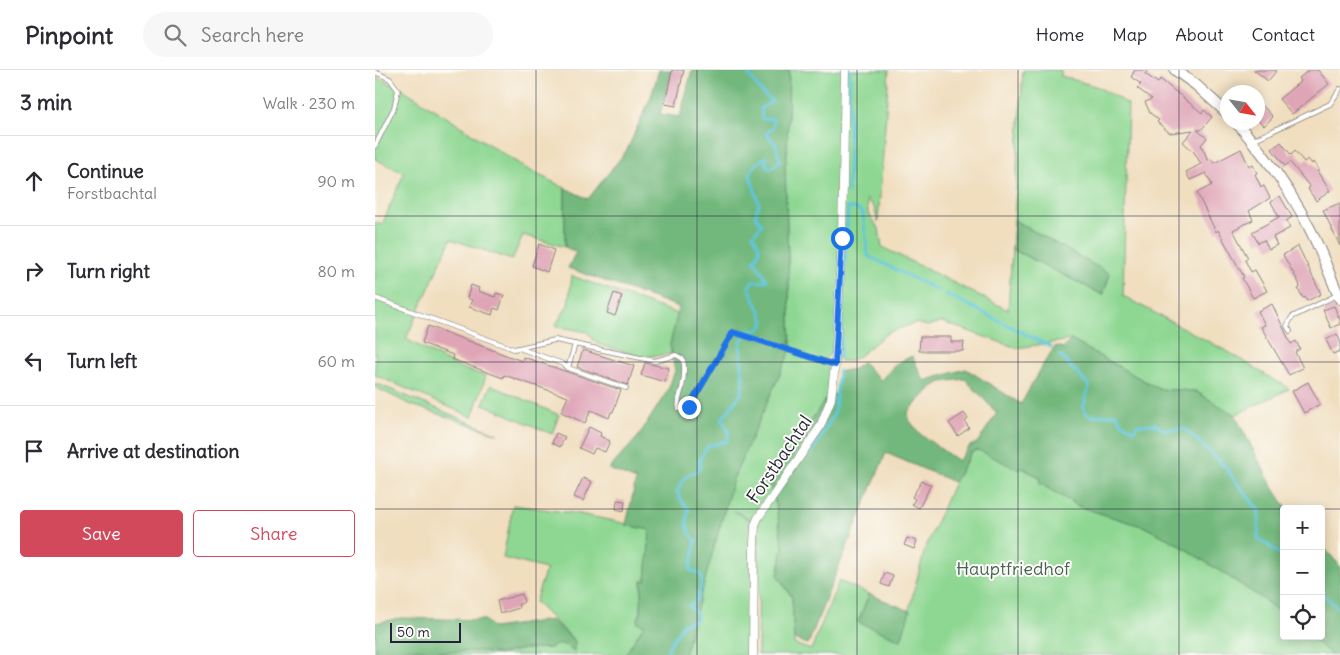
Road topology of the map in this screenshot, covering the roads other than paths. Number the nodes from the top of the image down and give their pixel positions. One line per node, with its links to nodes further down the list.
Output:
1 (845, 70): 14 (street, Forstbachtal)
2 (1175, 70): 5 (street)
3 (375, 72): 8 (lane)
4 (1340, 89): 7 (lane)
5 (1220, 107)
6 (1244, 130): 7 (street)
7 (1252, 140): 9 (street)
8 (375, 146)
9 (1339, 297): 11 (lane)
10 (375, 298): 13 (lane)
11 (1290, 331)
12 (575, 344): 13 (lane); 14 (lane); 15 (lane)
13 (519, 348): 15 (lane)
14 (835, 365): 17 (street, Forstbachtal)
15 (569, 368): 16 (lane)
16 (626, 388)
17 (753, 655)

